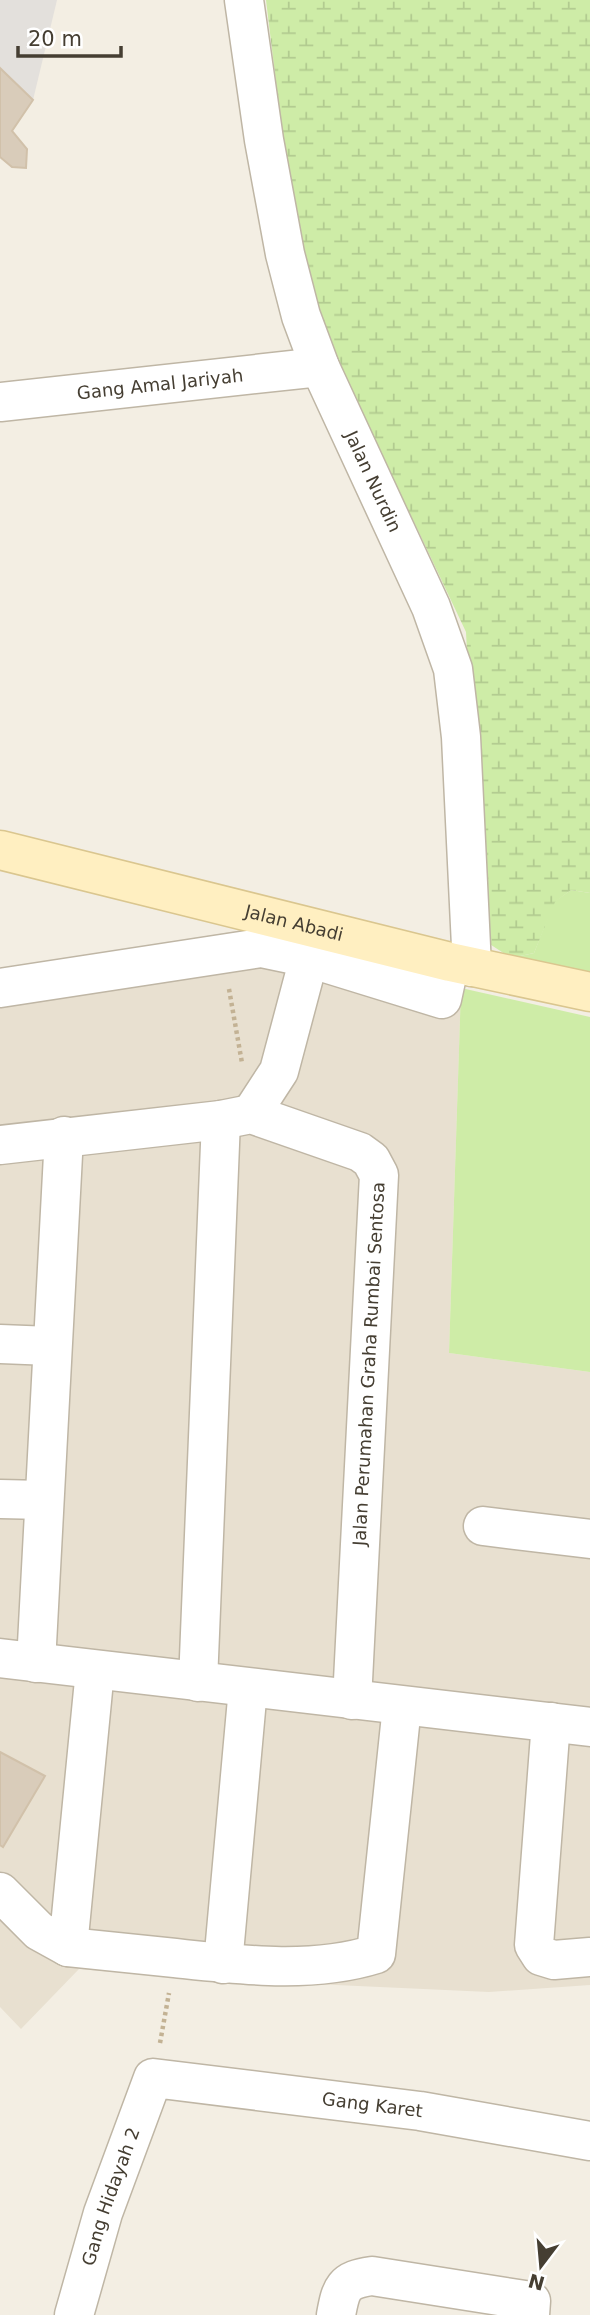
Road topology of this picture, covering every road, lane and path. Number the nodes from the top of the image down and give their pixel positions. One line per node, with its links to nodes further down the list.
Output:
1 (244, 0): 2 (street, Jalan Nurdin)
2 (320, 367): 3 (street, Gang Amal Jariyah); 7 (street, Jalan Nurdin)
3 (0, 402)
4 (0, 850): 5 (street, Jalan Abadi)
5 (307, 942): 6 (street); 7 (street, Jalan Abadi); 7 (street, Jalan Nurdin); 10 (street)
6 (223, 953): 8 (street); 10 (path)
7 (461, 964): 9 (street, Jalan Abadi)
8 (0, 988)
9 (590, 992)
10 (236, 1117): 11 (street, Jalan Perumahan Graha Rumbai Sentosa); 21 (street); 23 (street, Jalan Perumahan Graha Rumbai Sentosa)
11 (64, 1136): 12 (street, Jalan Perumahan Graha Rumbai Sentosa); 14 (street)
12 (0, 1145)
13 (0, 1344): 14 (street)
14 (51, 1346): 16 (street)
15 (0, 1499): 16 (street)
16 (44, 1500): 19 (street)
17 (483, 1525): 18 (street)
18 (590, 1539)
19 (18, 1661): 20 (street)
20 (95, 1670): 21 (street); 28 (street)
21 (198, 1682): 22 (street)
22 (248, 1688): 23 (street); 31 (street)
23 (352, 1700): 24 (street)
24 (402, 1706): 25 (street); 31 (street)
25 (551, 1722): 26 (street); 29 (street)
26 (590, 1727)
27 (0, 1892): 28 (street)
28 (68, 1947): 30 (street)
29 (590, 1957)
30 (176, 1958): 31 (street); 32 (path)
31 (223, 1964)
32 (153, 2078): 33 (street, Gang Karet); 35 (street, Gang Hidayah 2)
33 (590, 2141)
34 (338, 2303): 36 (street)
35 (74, 2315)
36 (530, 2315)

